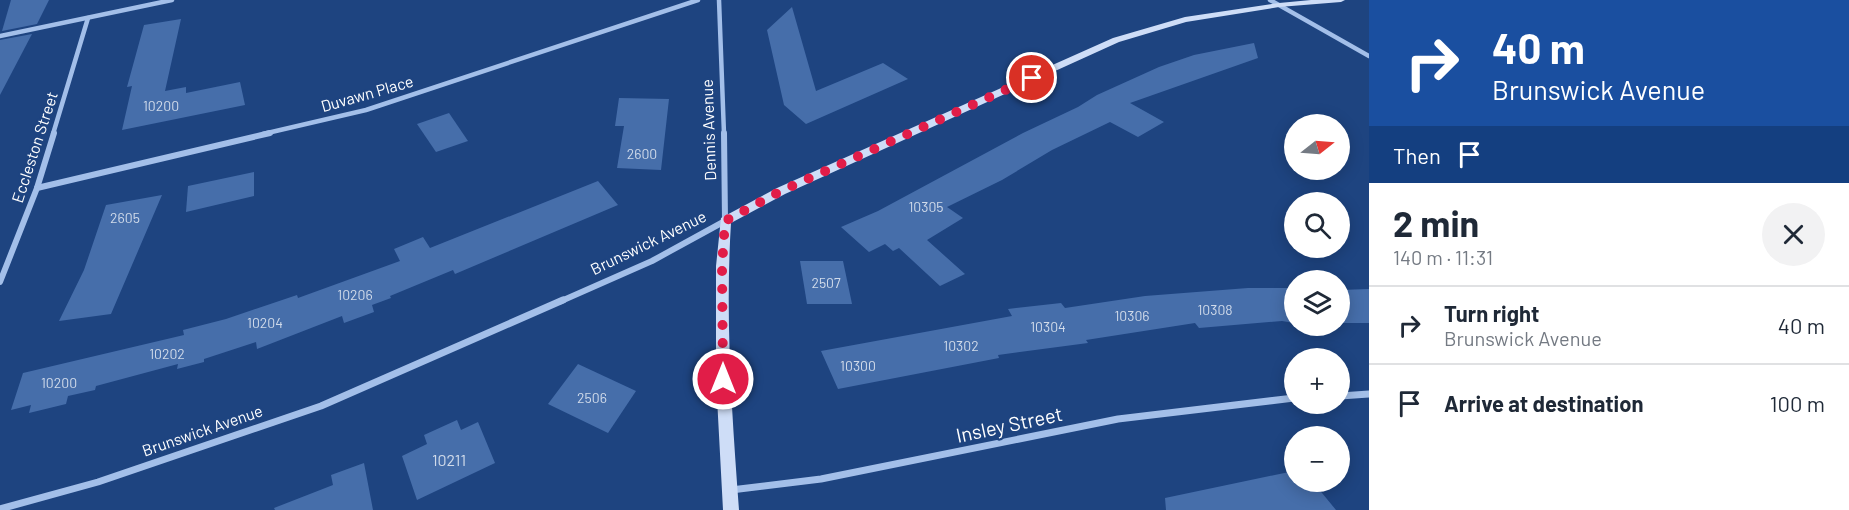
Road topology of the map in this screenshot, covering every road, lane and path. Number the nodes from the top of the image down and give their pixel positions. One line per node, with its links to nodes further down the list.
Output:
1 (172, 0): 6 (street)
2 (698, 0): 9 (street, Duvawn Place)
3 (719, 0): 10 (street, Dennis Avenue)
4 (1341, 0): 5 (street, Brunswick Avenue)
5 (1274, 2): 8 (street); 10 (street, Brunswick Avenue)
6 (88, 18): 7 (street); 9 (street, Eccleston Street)
7 (0, 36)
8 (1369, 56)
9 (37, 188): 11 (street, Eccleston Street)
10 (725, 221): 15 (street, Dennis Avenue); 16 (street, Brunswick Avenue)
11 (0, 282)
12 (1369, 394): 13 (street)
13 (1350, 395)
14 (1284, 399): 15 (street, Insley Street)
15 (730, 490): 17 (street, Dennis Avenue)
16 (0, 509)
17 (731, 510)

